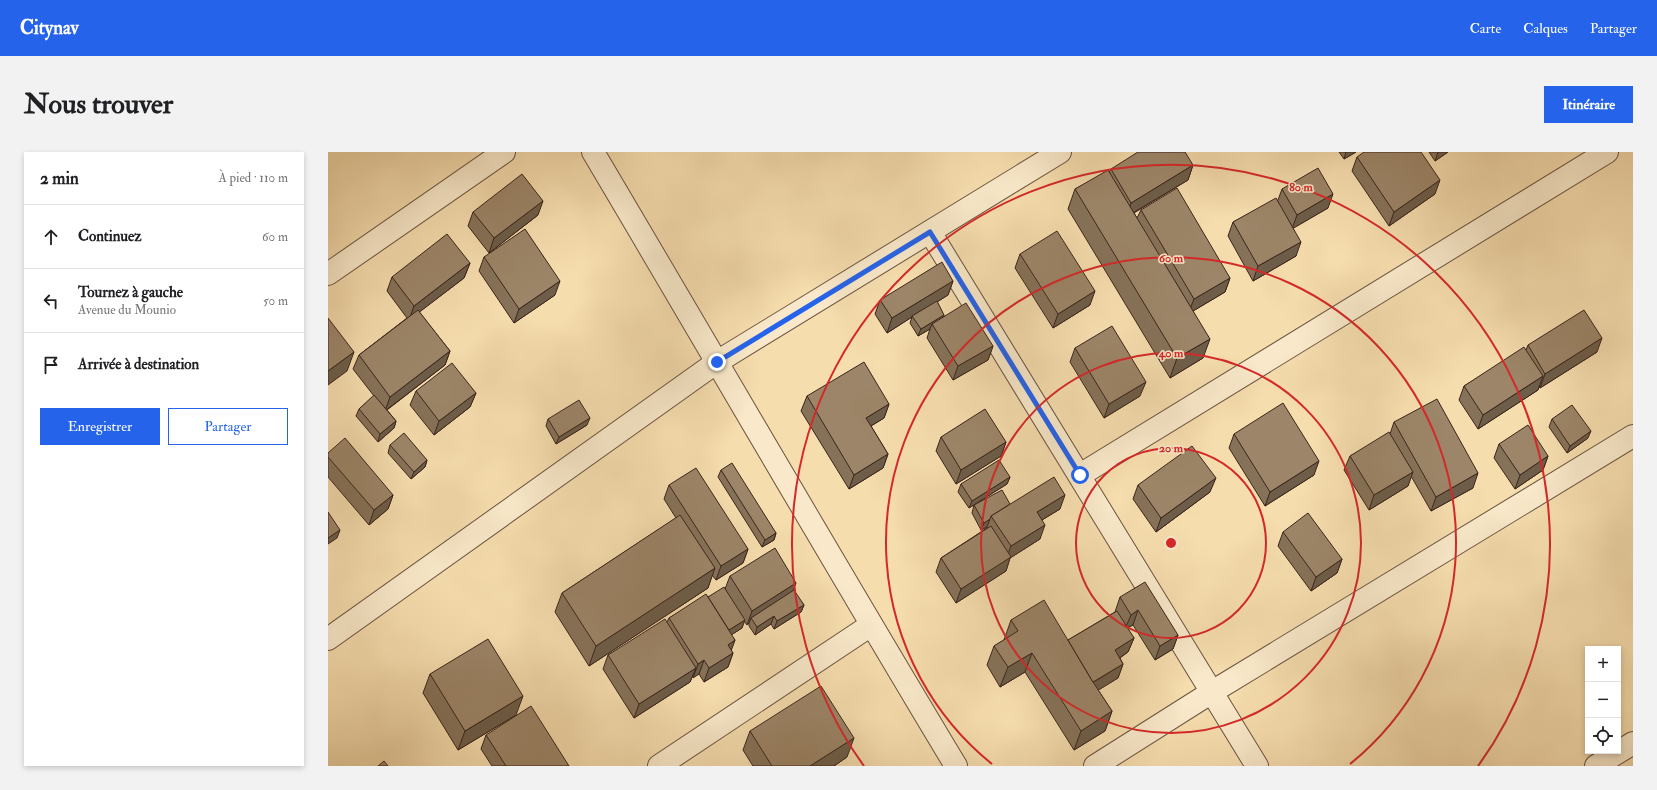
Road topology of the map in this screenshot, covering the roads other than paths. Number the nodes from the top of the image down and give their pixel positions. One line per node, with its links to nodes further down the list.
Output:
1 (504, 152): 6 (street)
2 (593, 152): 7 (street)
3 (1060, 152): 5 (street)
4 (1607, 152): 9 (street)
5 (930, 232): 7 (street); 9 (street)
6 (328, 274)
7 (717, 362): 10 (street); 11 (street)
8 (1633, 436): 12 (street)
9 (1080, 475): 12 (street)
10 (870, 625): 14 (street); 15 (street)
11 (328, 638)
12 (1212, 692): 16 (street); 17 (street)
13 (1633, 744): 18 (street)
14 (659, 766)
15 (956, 766)
16 (1095, 766)
17 (1257, 766)
18 (1596, 766)

